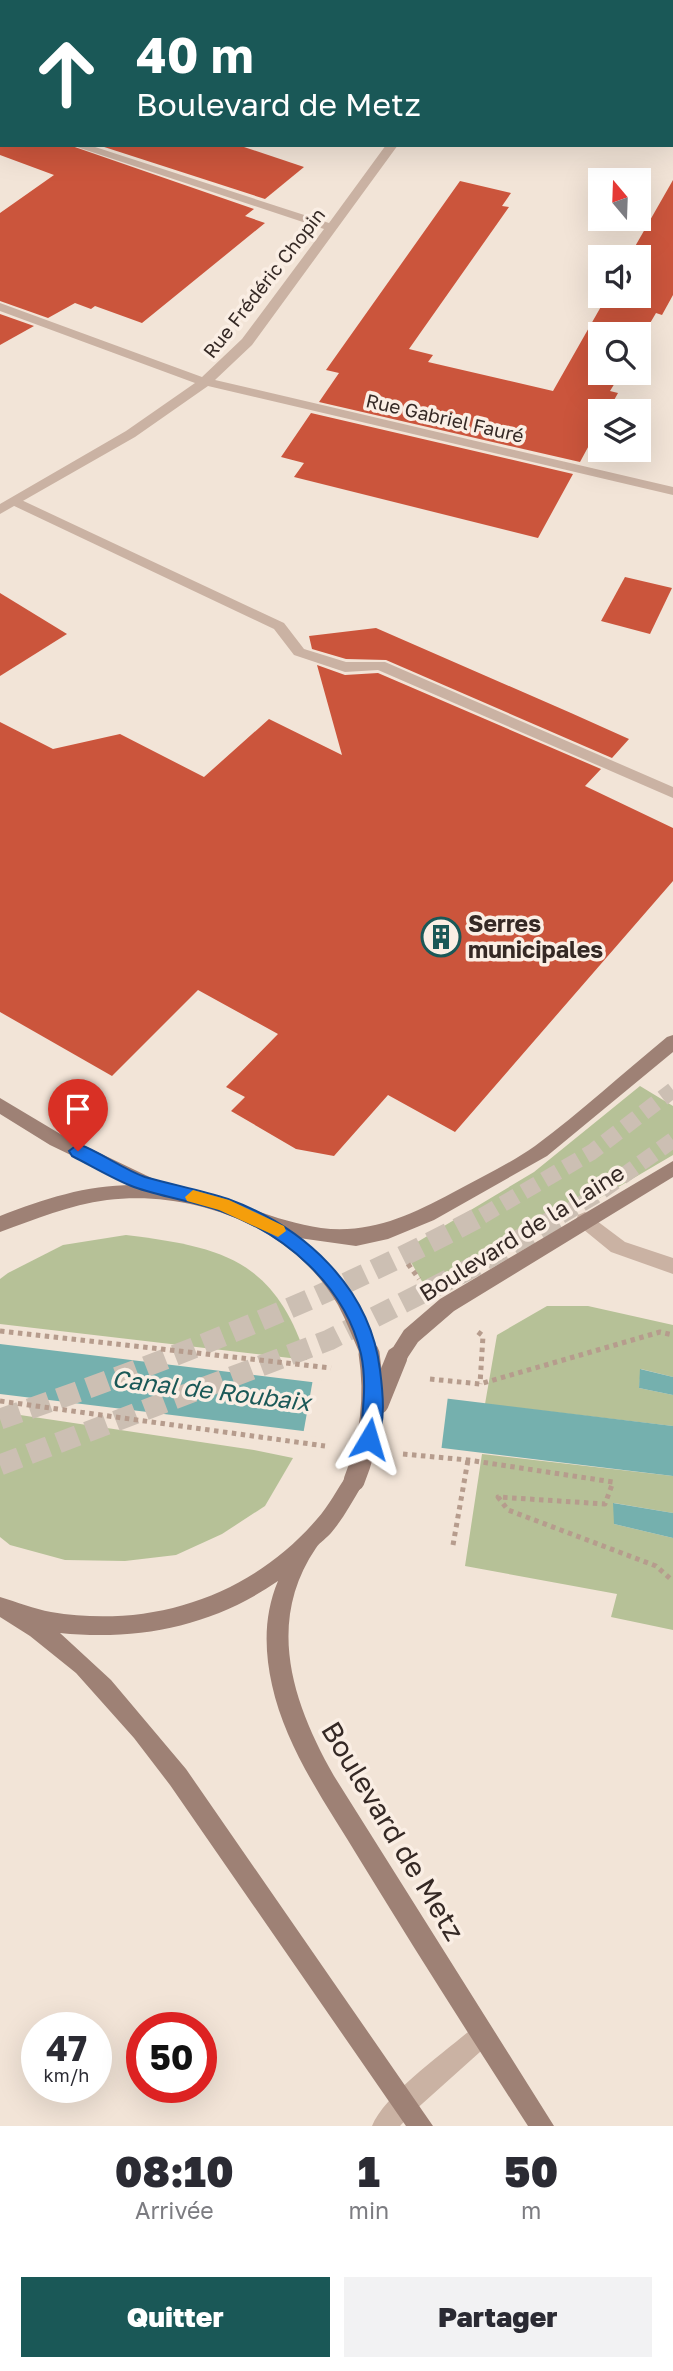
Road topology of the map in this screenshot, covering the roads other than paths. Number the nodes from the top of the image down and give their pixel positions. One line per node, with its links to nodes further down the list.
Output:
1 (83, 147): 3 (street)
2 (391, 147): 3 (street, Rue Frédéric Chopin)
3 (332, 228): 5 (street, Rue Frédéric Chopin)
4 (0, 306): 5 (street, Rue Gabriel Fauré)
5 (208, 382): 6 (street, Rue Gabriel Fauré); 7 (street, Rue Frédéric Chopin)
6 (673, 491)
7 (15, 501): 8 (street, Rue Frédéric Chopin); 9 (street)
8 (0, 510)
9 (673, 793)
10 (673, 1042): 15 (main road)
11 (0, 1105): 13 (main road)
12 (673, 1168): 14 (main road, Boulevard de la Laine)
13 (177, 1194): 15 (main road); 16 (main road)
14 (585, 1220): 17 (street); 18 (main road, Boulevard de la Laine, bridge)
15 (266, 1223): 18 (main road, bridge)
16 (0, 1224)
17 (673, 1266)
18 (372, 1424): 19 (main road, bridge)
19 (307, 1546): 20 (main road); 21 (main road, Boulevard de Metz)
20 (6, 1610): 22 (main road)
21 (482, 2035): 22 (street); 25 (main road, Boulevard de Metz)
22 (404, 2103): 23 (street); 24 (main road)
23 (384, 2126)
24 (421, 2126)
25 (542, 2126)

